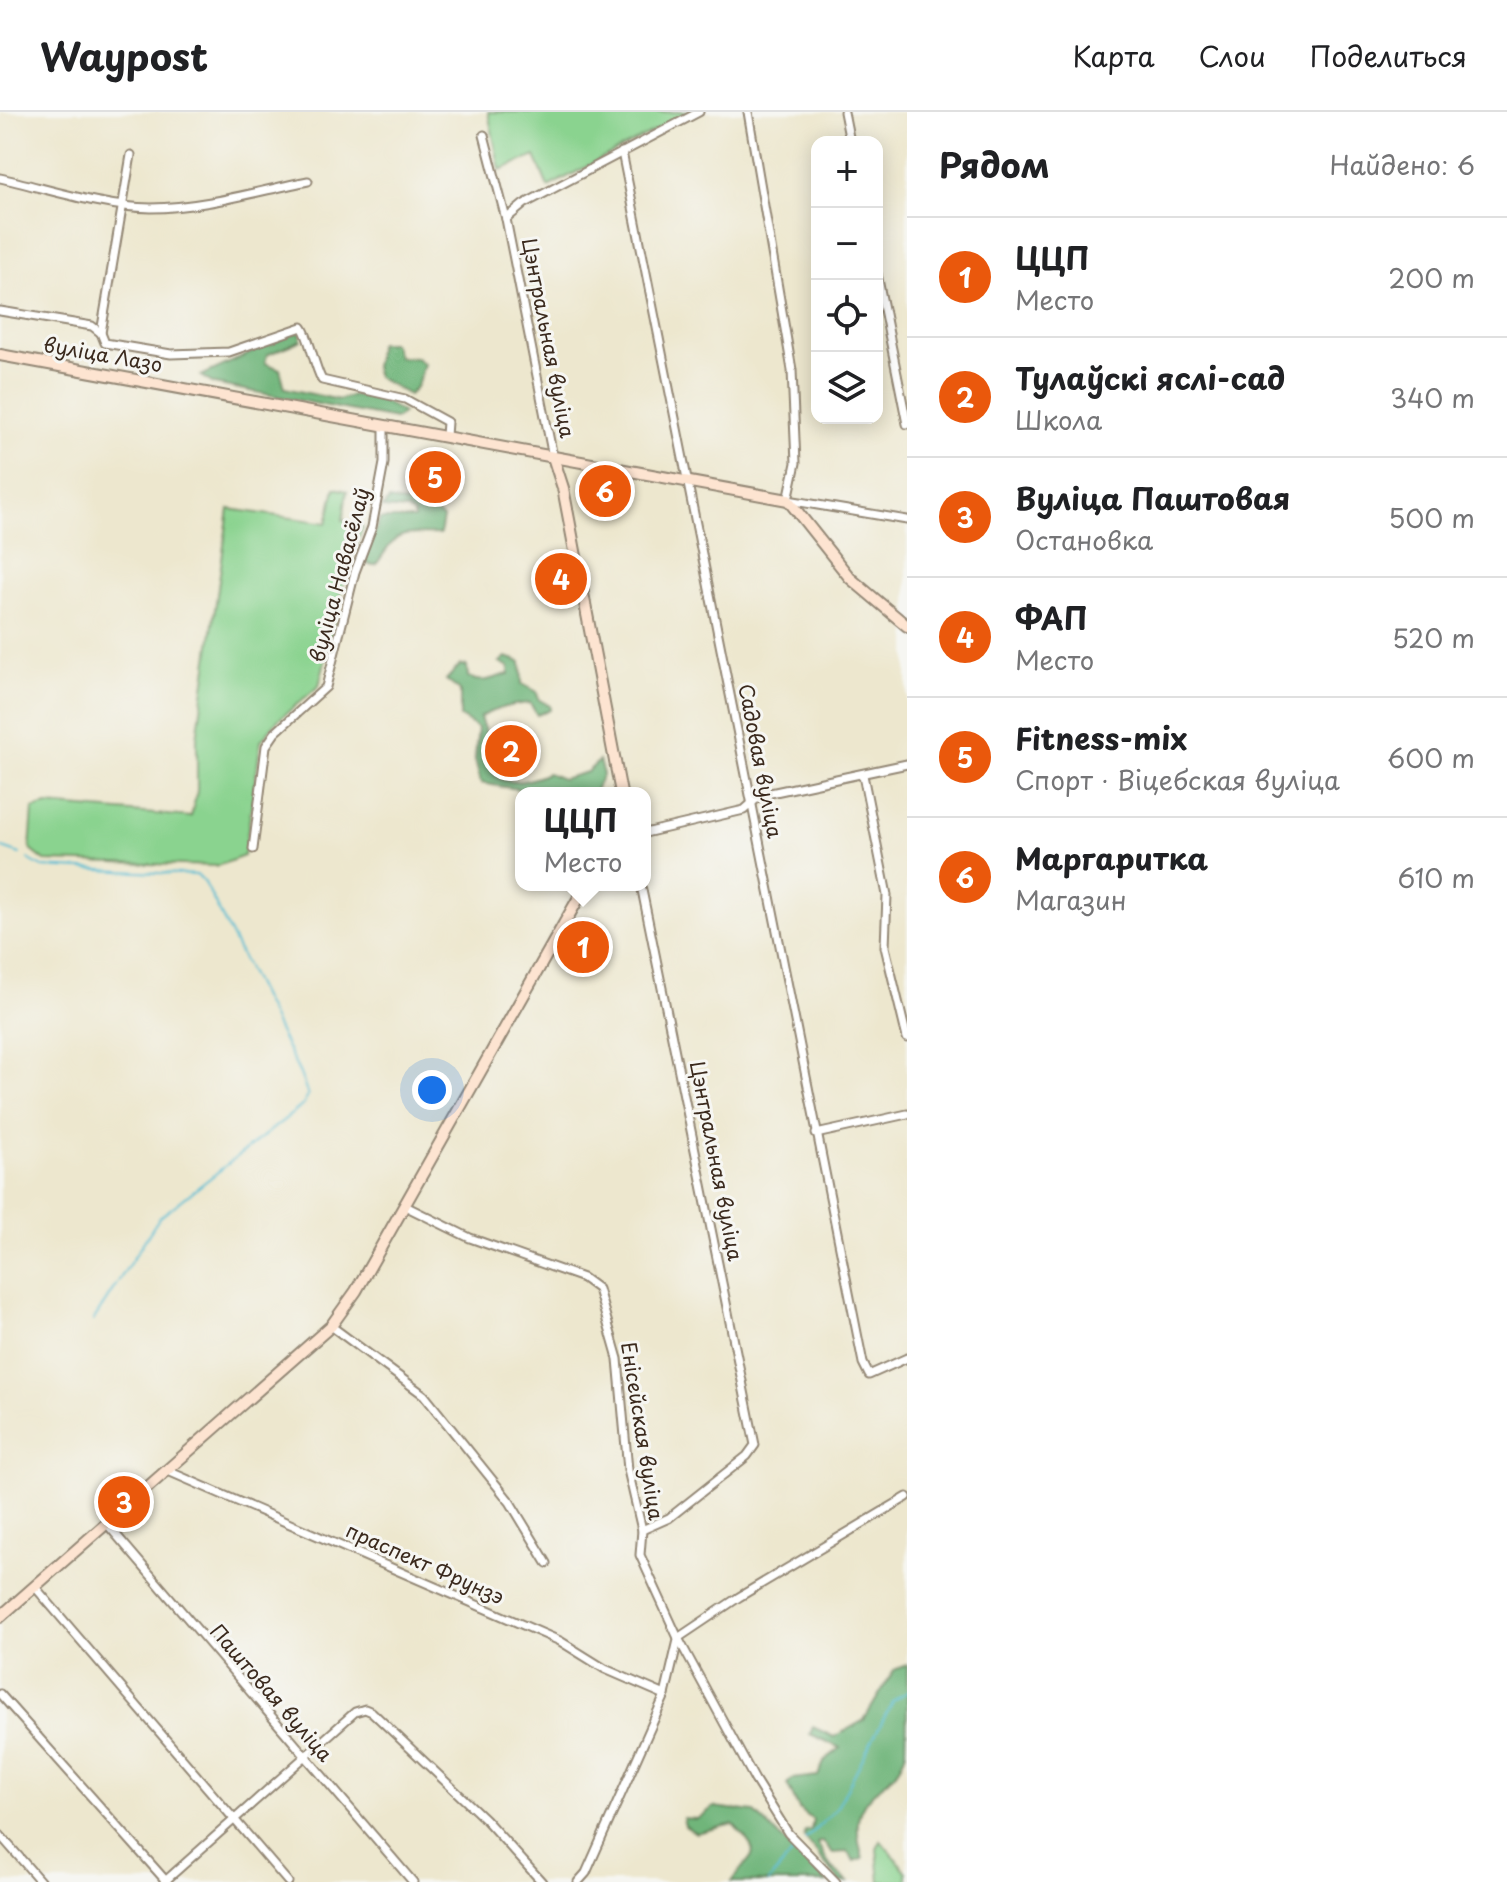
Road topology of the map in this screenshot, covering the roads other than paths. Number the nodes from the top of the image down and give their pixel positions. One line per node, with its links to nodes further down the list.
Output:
1 (699, 112): 6 (street)
2 (748, 112): 21 (street)
3 (844, 112): 5 (street)
4 (484, 135): 11 (street, Цэнтральная вуліца)
5 (849, 136)
6 (622, 152): 11 (street); 20 (street, Садовая вуліца)
7 (131, 155): 10 (street)
8 (0, 178): 10 (street)
9 (308, 181): 10 (street)
10 (125, 206): 14 (street)
11 (506, 219): 19 (street, Цэнтральная вуліца)
12 (878, 280): 16 (street)
13 (0, 311): 14 (street)
14 (101, 333): 18 (street)
15 (0, 355): 17 (main road, вуліца Лазо)
16 (907, 424)
17 (384, 425): 18 (main road, вуліца Лазо); 29 (street, вуліца Навасёлаў)
18 (446, 436): 19 (main road, вуліца Лазо)
19 (553, 457): 20 (main road, вуліца Лазо); 26 (main road, Цэнтральная вуліца)
20 (686, 481): 21 (main road, вуліца Лазо); 27 (street, Садовая вуліца)
21 (788, 500): 22 (street); 23 (main road)
22 (907, 520)
23 (907, 626)
24 (907, 764): 25 (street)
25 (863, 775): 27 (street); 32 (street)
26 (620, 787)
27 (752, 801): 28 (street); 34 (street, Садовая вуліца)
28 (651, 832)
29 (253, 849)
30 (582, 891): 35 (main road)
31 (642, 891): 41 (street, Цэнтральная вуліца)
32 (907, 1038)
33 (907, 1114): 34 (street)
34 (816, 1134): 37 (street, Садовая вуліца)
35 (405, 1206): 36 (main road); 41 (street, Енісейская вуліца)
36 (331, 1326): 38 (main road); 42 (street)
37 (907, 1358)
38 (168, 1471): 40 (main road); 47 (street, праспект Фрунзэ)
39 (907, 1497): 45 (street)
40 (107, 1524): 43 (main road); 48 (street, Паштовая вуліца)
41 (642, 1530): 45 (street, Енісейская вуліца)
42 (547, 1563)
43 (35, 1587): 44 (main road); 49 (street)
44 (0, 1617)
45 (678, 1638): 47 (street); 57 (street, Енісейская вуліца)
46 (0, 1694): 52 (street)
47 (665, 1695): 56 (street)
48 (304, 1756): 49 (street); 54 (street, Паштовая вуліца); 55 (street)
49 (234, 1820): 52 (street); 53 (street)
50 (0, 1835): 51 (street)
51 (41, 1882)
52 (166, 1882)
53 (288, 1882)
54 (413, 1882)
55 (542, 1882)
56 (578, 1882)
57 (836, 1882)

